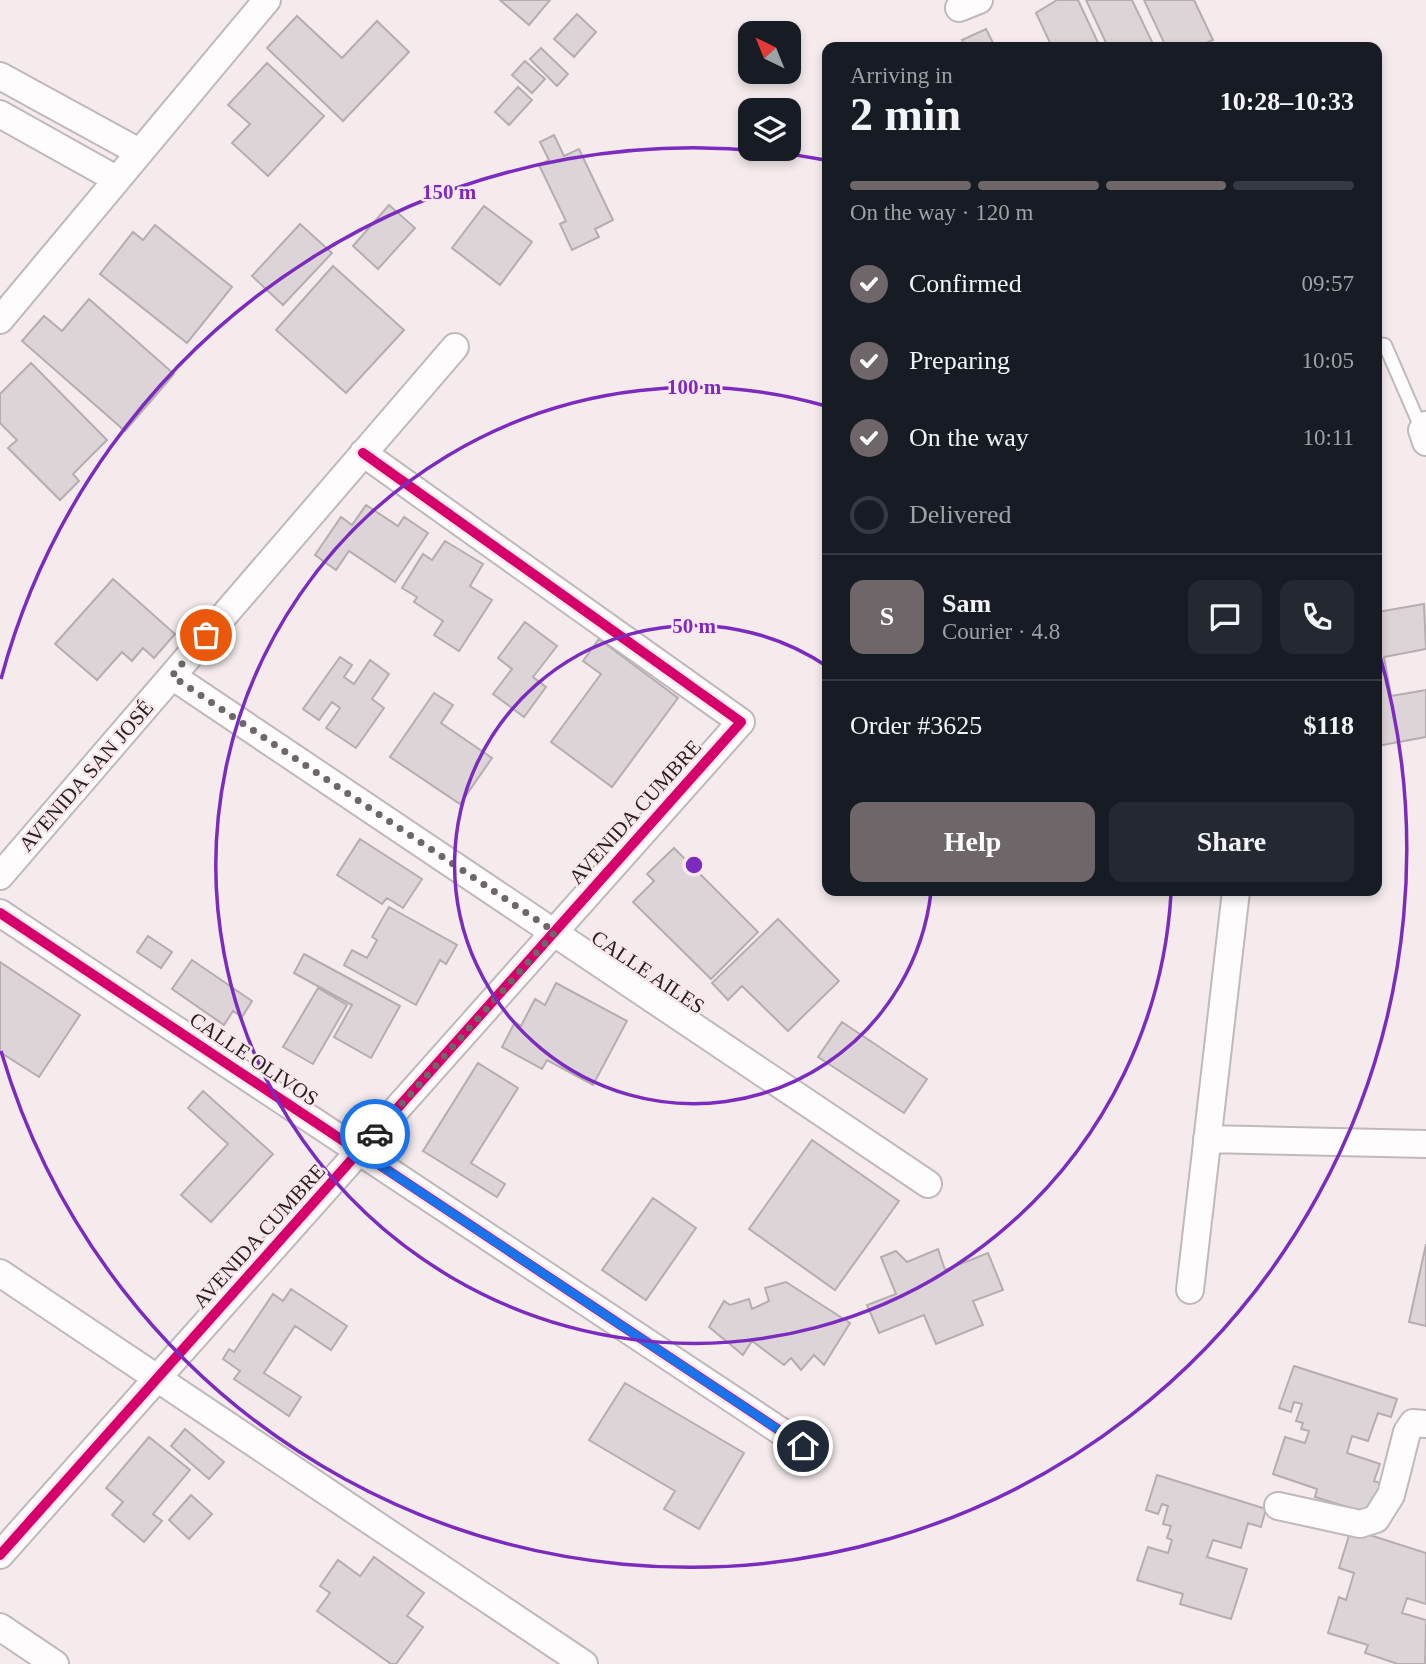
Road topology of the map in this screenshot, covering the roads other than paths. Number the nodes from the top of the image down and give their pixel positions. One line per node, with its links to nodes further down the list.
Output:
1 (267, 0): 4 (street)
2 (0, 76): 4 (street)
3 (0, 114): 5 (street)
4 (139, 152): 5 (street)
5 (116, 179): 6 (street)
6 (0, 320)
7 (1382, 345): 9 (lane)
8 (455, 347): 10 (street)
9 (1425, 433)
10 (363, 453): 11 (street, AVENIDA SAN JOSÉ); 15 (street, AVENIDA CUMBRE)
11 (172, 676): 12 (street, AVENIDA SAN JOSÉ); 15 (street, CALLE AILES)
12 (0, 876)
13 (1235, 896): 16 (street)
14 (0, 913): 18 (street, CALLE OLIVOS)
15 (555, 932): 18 (street, AVENIDA CUMBRE); 19 (street, CALLE AILES)
16 (1208, 1139): 17 (street); 21 (street)
17 (1426, 1144)
18 (360, 1152): 22 (street, AVENIDA CUMBRE); 24 (street, CALLE OLIVOS)
19 (928, 1184)
20 (0, 1273): 22 (street)
21 (1190, 1290)
22 (157, 1379): 26 (street, AVENIDA CUMBRE); 29 (street)
23 (1426, 1424): 25 (street)
24 (803, 1446)
25 (1278, 1506)
26 (0, 1555)
27 (0, 1627): 28 (street)
28 (55, 1664)
29 (584, 1664)

